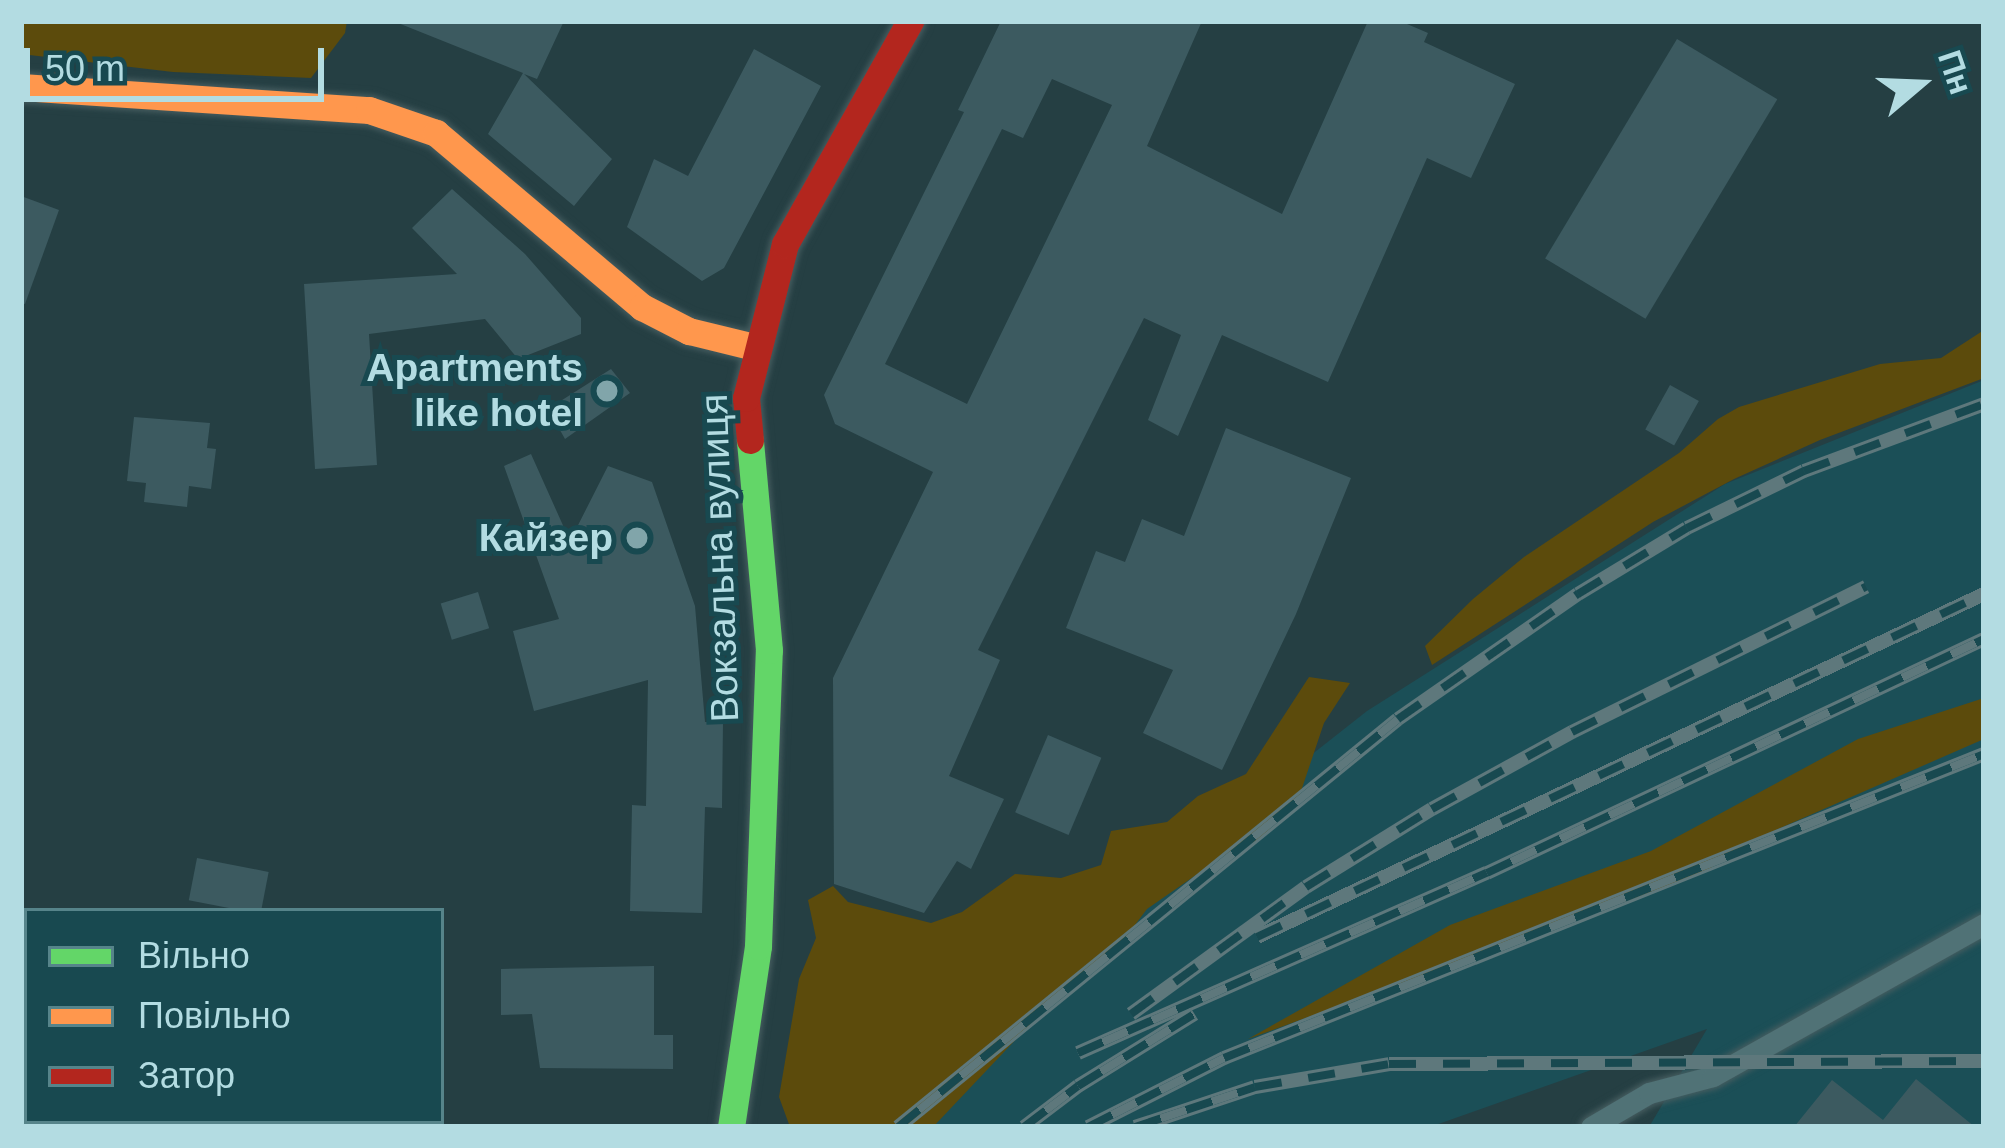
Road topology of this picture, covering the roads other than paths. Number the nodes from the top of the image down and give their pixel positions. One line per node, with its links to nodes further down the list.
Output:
1 (910, 21): 3 (main road, Вокзальна вулиця)
2 (21, 87): 3 (main road)
3 (758, 348): 5 (main road, Вокзальна вулиця)
4 (1984, 924): 6 (lane)
5 (731, 1127)
6 (1592, 1127)

